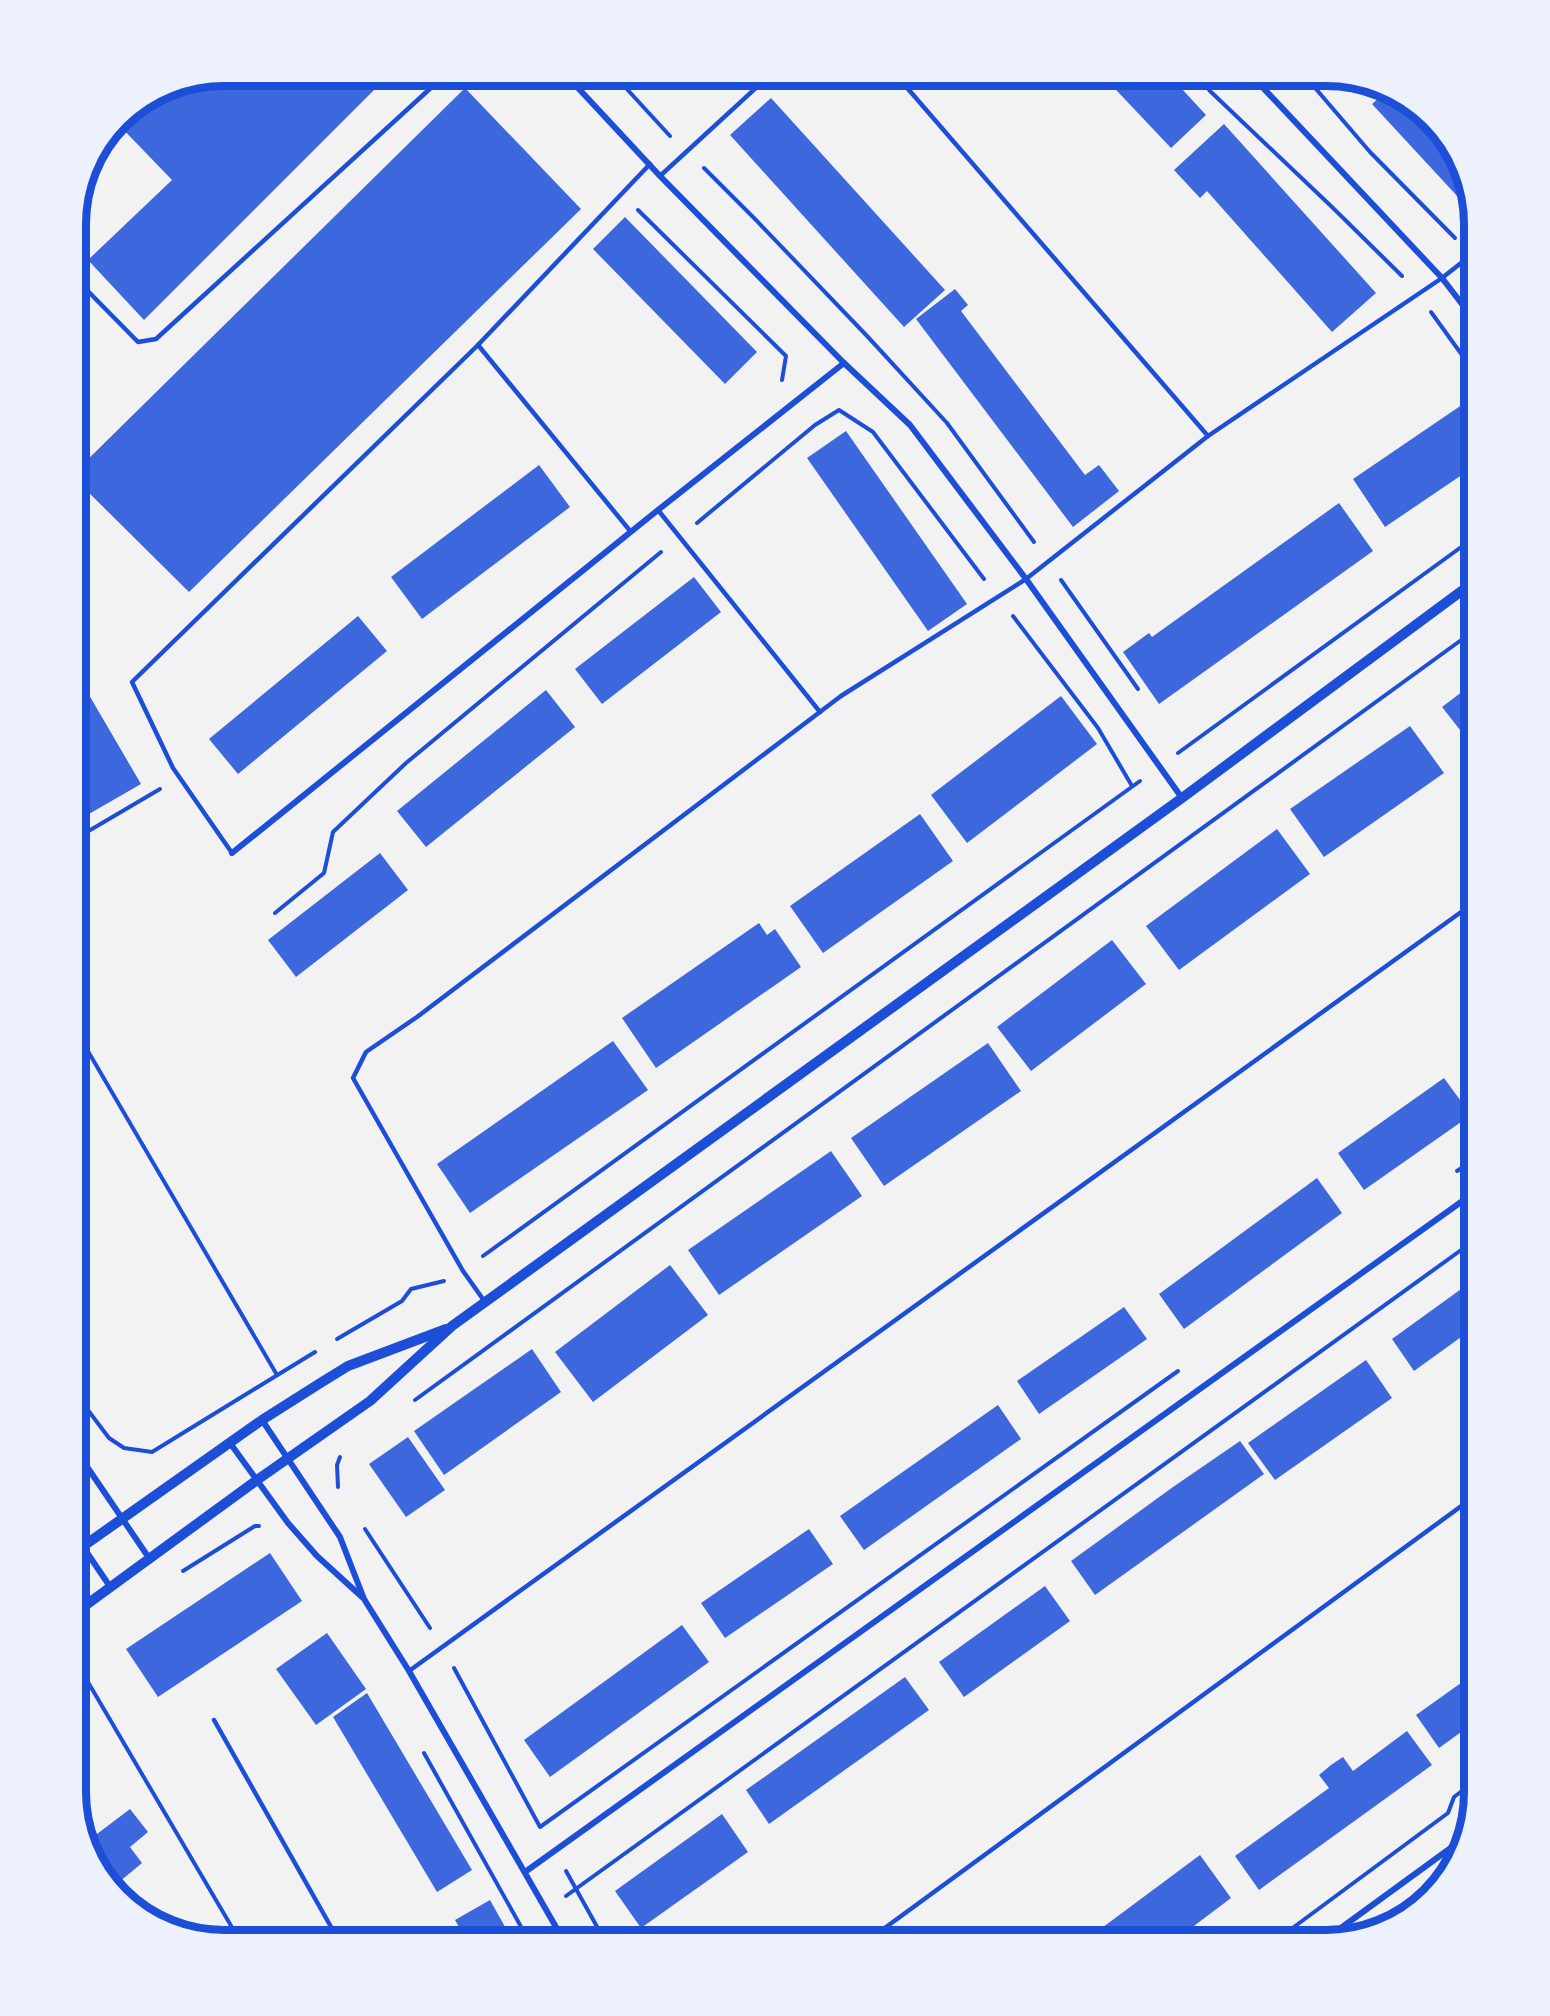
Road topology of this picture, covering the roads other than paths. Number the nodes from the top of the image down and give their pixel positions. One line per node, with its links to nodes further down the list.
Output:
1 (433, 86): 10 (lane)
2 (576, 86): 6 (street)
3 (758, 86): 7 (lane)
4 (906, 86): 14 (lane)
5 (1261, 86): 9 (street)
6 (650, 164): 7 (street); 12 (lane)
7 (660, 176): 13 (street)
8 (1464, 261): 9 (lane)
9 (1442, 278): 11 (street); 14 (lane)
10 (86, 289)
11 (1464, 307)
12 (478, 345): 16 (lane); 21 (lane)
13 (844, 363): 15 (street); 17 (street)
14 (1208, 436): 17 (lane)
15 (658, 510): 16 (street); 19 (lane)
16 (631, 532): 21 (street)
17 (1026, 579): 19 (lane); 20 (street)
18 (1464, 589): 20 (street)
19 (820, 712): 24 (lane)
20 (1182, 798): 24 (street)
21 (232, 853)
22 (1464, 910): 39 (lane)
23 (1464, 1200): 42 (street)
24 (486, 1302): 25 (street)
25 (452, 1326): 26 (street); 28 (street)
26 (262, 1420): 27 (street); 28 (street)
27 (230, 1443): 30 (street); 32 (street)
28 (288, 1458): 30 (street); 37 (street)
29 (86, 1465): 32 (street)
30 (257, 1480): 35 (street); 37 (street)
31 (1464, 1504): 46 (lane)
32 (122, 1518): 33 (street); 35 (street)
33 (86, 1544)
34 (86, 1558): 36 (street)
35 (149, 1558): 36 (street)
36 (111, 1588): 38 (street)
37 (364, 1599): 39 (street)
38 (86, 1605)
39 (409, 1671): 42 (street)
40 (214, 1720): 44 (lane)
41 (1453, 1846): 43 (street)
42 (525, 1872): 45 (street)
43 (1339, 1929)
44 (333, 1930)
45 (558, 1930)
46 (882, 1930)

